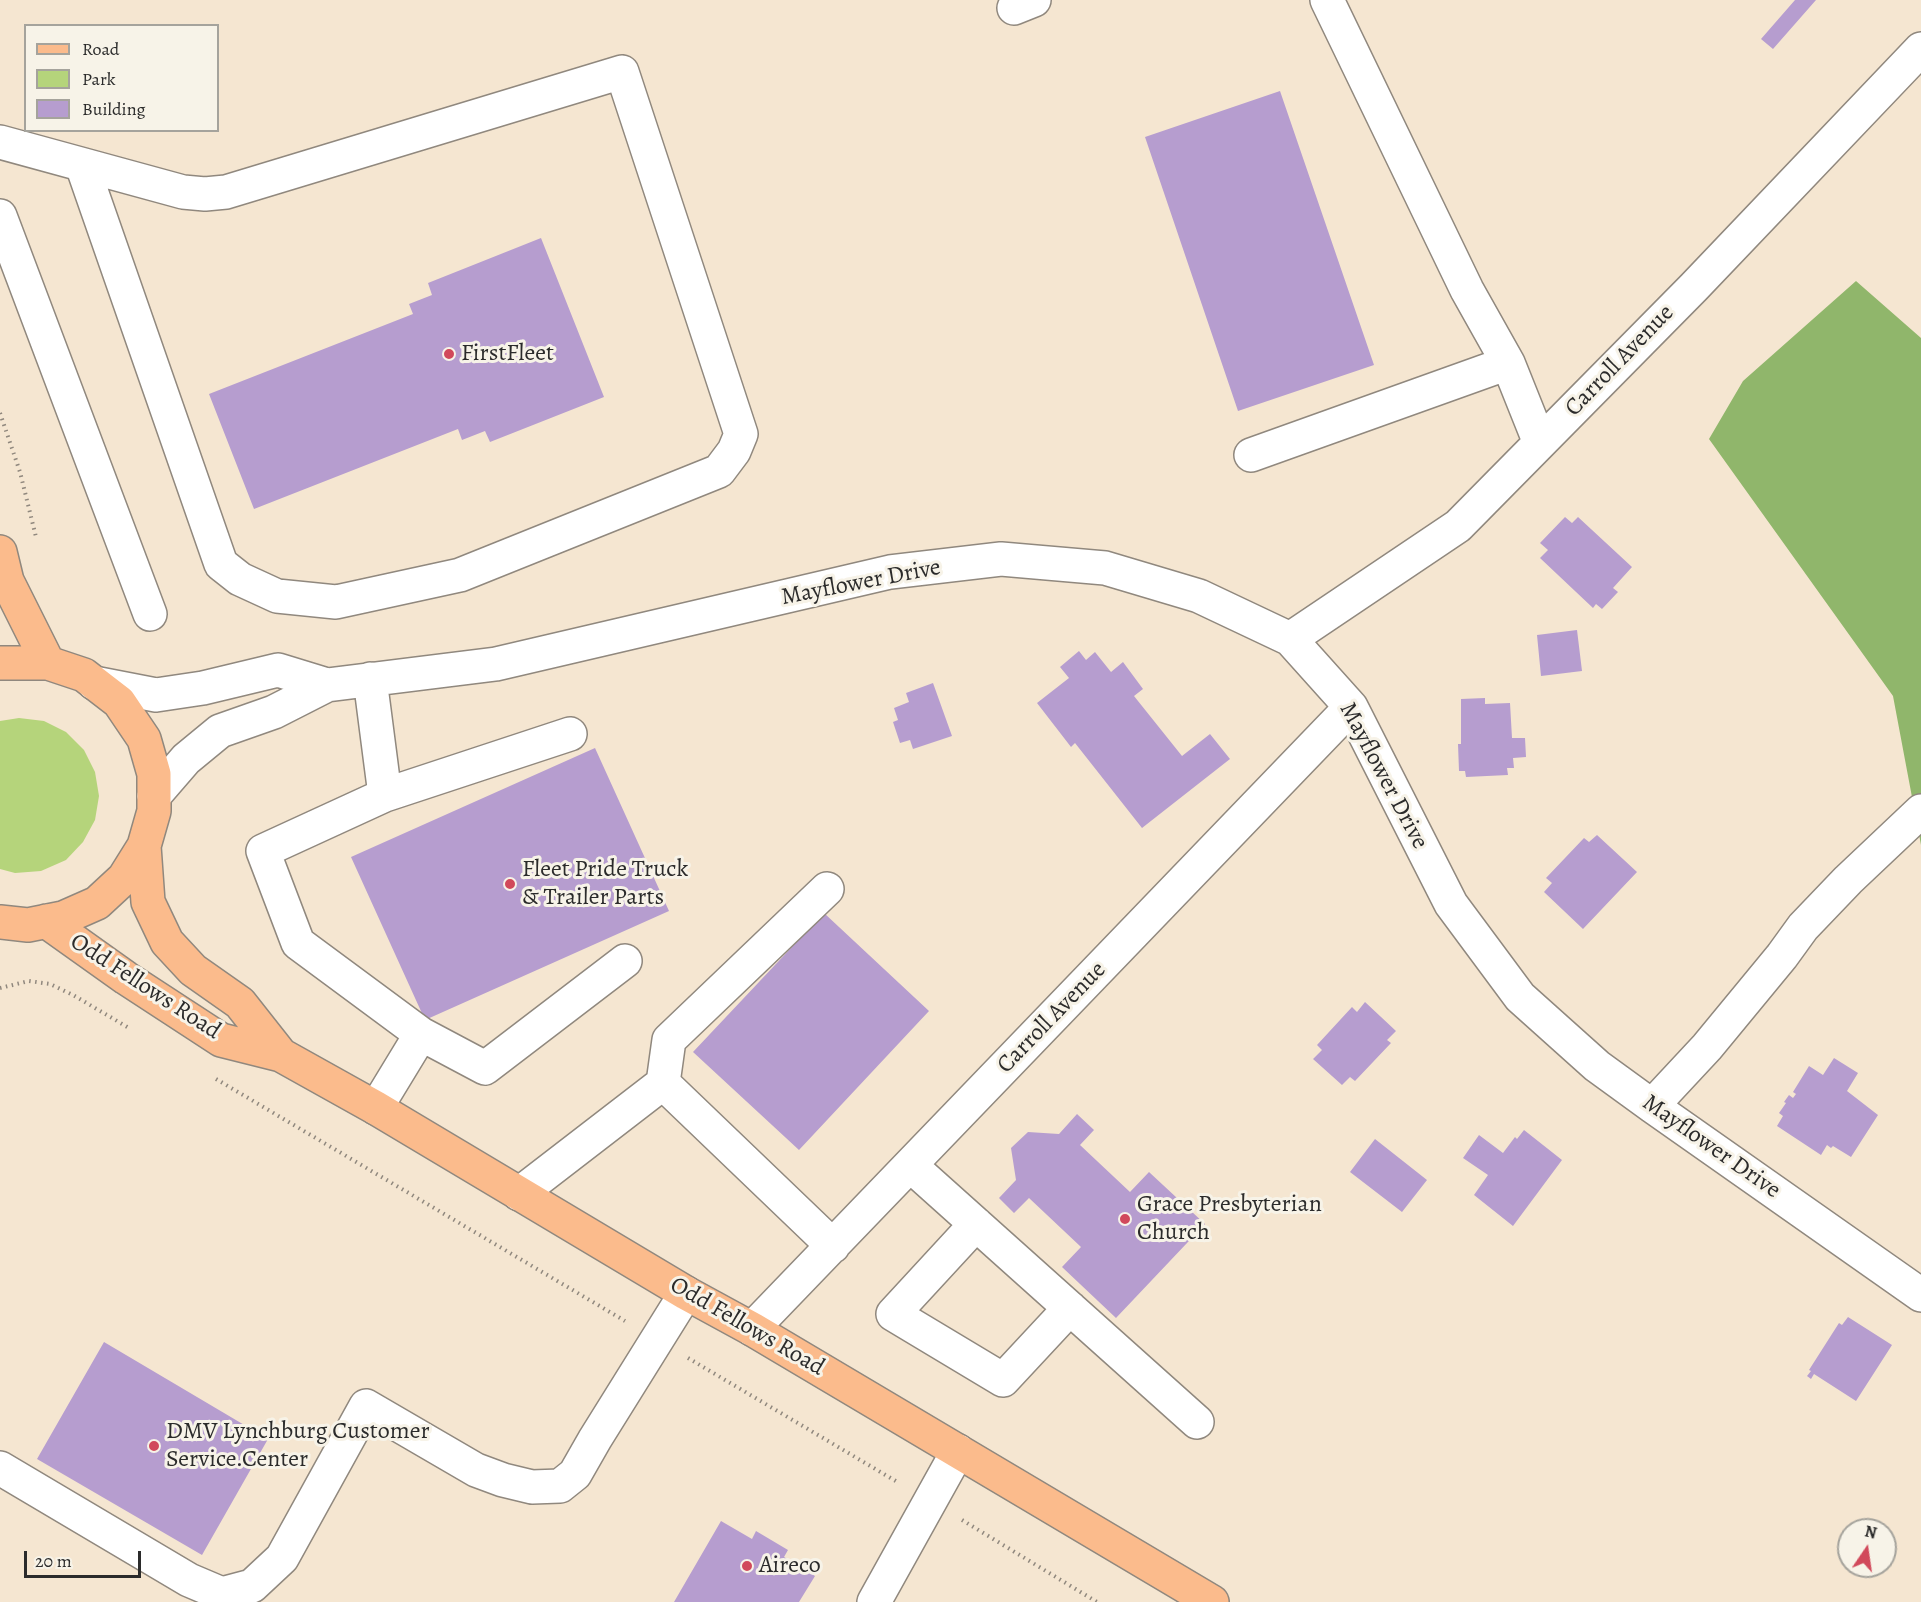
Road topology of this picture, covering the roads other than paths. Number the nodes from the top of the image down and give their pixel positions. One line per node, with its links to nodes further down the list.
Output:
1 (1327, 0): 6 (street)
2 (1921, 49): 7 (street, Carroll Avenue)
3 (0, 142): 4 (street)
4 (82, 165): 4 (street)
5 (0, 216): 10 (street)
6 (1508, 363): 7 (street); 8 (street)
7 (1540, 443): 11 (street, Carroll Avenue)
8 (1251, 455)
9 (0, 552): 13 (main road)
10 (150, 614)
11 (1290, 639): 14 (street, Mayflower Drive); 17 (street, Mayflower Drive)
12 (0, 663): 13 (main road)
13 (48, 663): 15 (main road)
14 (370, 678): 16 (street, Mayflower Drive); 19 (street)
15 (94, 683): 16 (street, Mayflower Drive); 20 (main road)
16 (327, 685): 20 (street, Mayflower Drive)
17 (1351, 707): 30 (street, Mayflower Drive); 32 (street, Carroll Avenue)
18 (570, 734): 19 (street)
19 (386, 795): 27 (street)
20 (154, 796): 22 (main road)
21 (1921, 811): 30 (street)
22 (144, 846): 24 (main road); 28 (main road, Odd Fellows Road)
23 (827, 889): 29 (street)
24 (46, 921): 25 (main road); 28 (main road, Odd Fellows Road)
25 (4, 926)
26 (625, 961): 27 (street)
27 (421, 1034): 31 (street)
28 (281, 1055): 31 (main road, Odd Fellows Road)
29 (663, 1083): 33 (street); 35 (street)
30 (1652, 1106): 37 (street, Mayflower Drive)
31 (376, 1108): 33 (main road, Odd Fellows Road)
32 (910, 1165): 34 (street); 35 (street, Carroll Avenue)
33 (519, 1194): 36 (main road, Odd Fellows Road)
34 (976, 1224): 38 (street); 38 (street)
35 (833, 1246): 39 (street, Carroll Avenue)
36 (686, 1293): 39 (main road, Odd Fellows Road); 42 (street)
37 (1921, 1295)
38 (1071, 1308): 40 (street)
39 (752, 1329): 41 (main road, Odd Fellows Road)
40 (1197, 1422)
41 (958, 1451): 43 (street); 44 (main road, Odd Fellows Road)
42 (0, 1468)
43 (874, 1602)
44 (1212, 1602)

